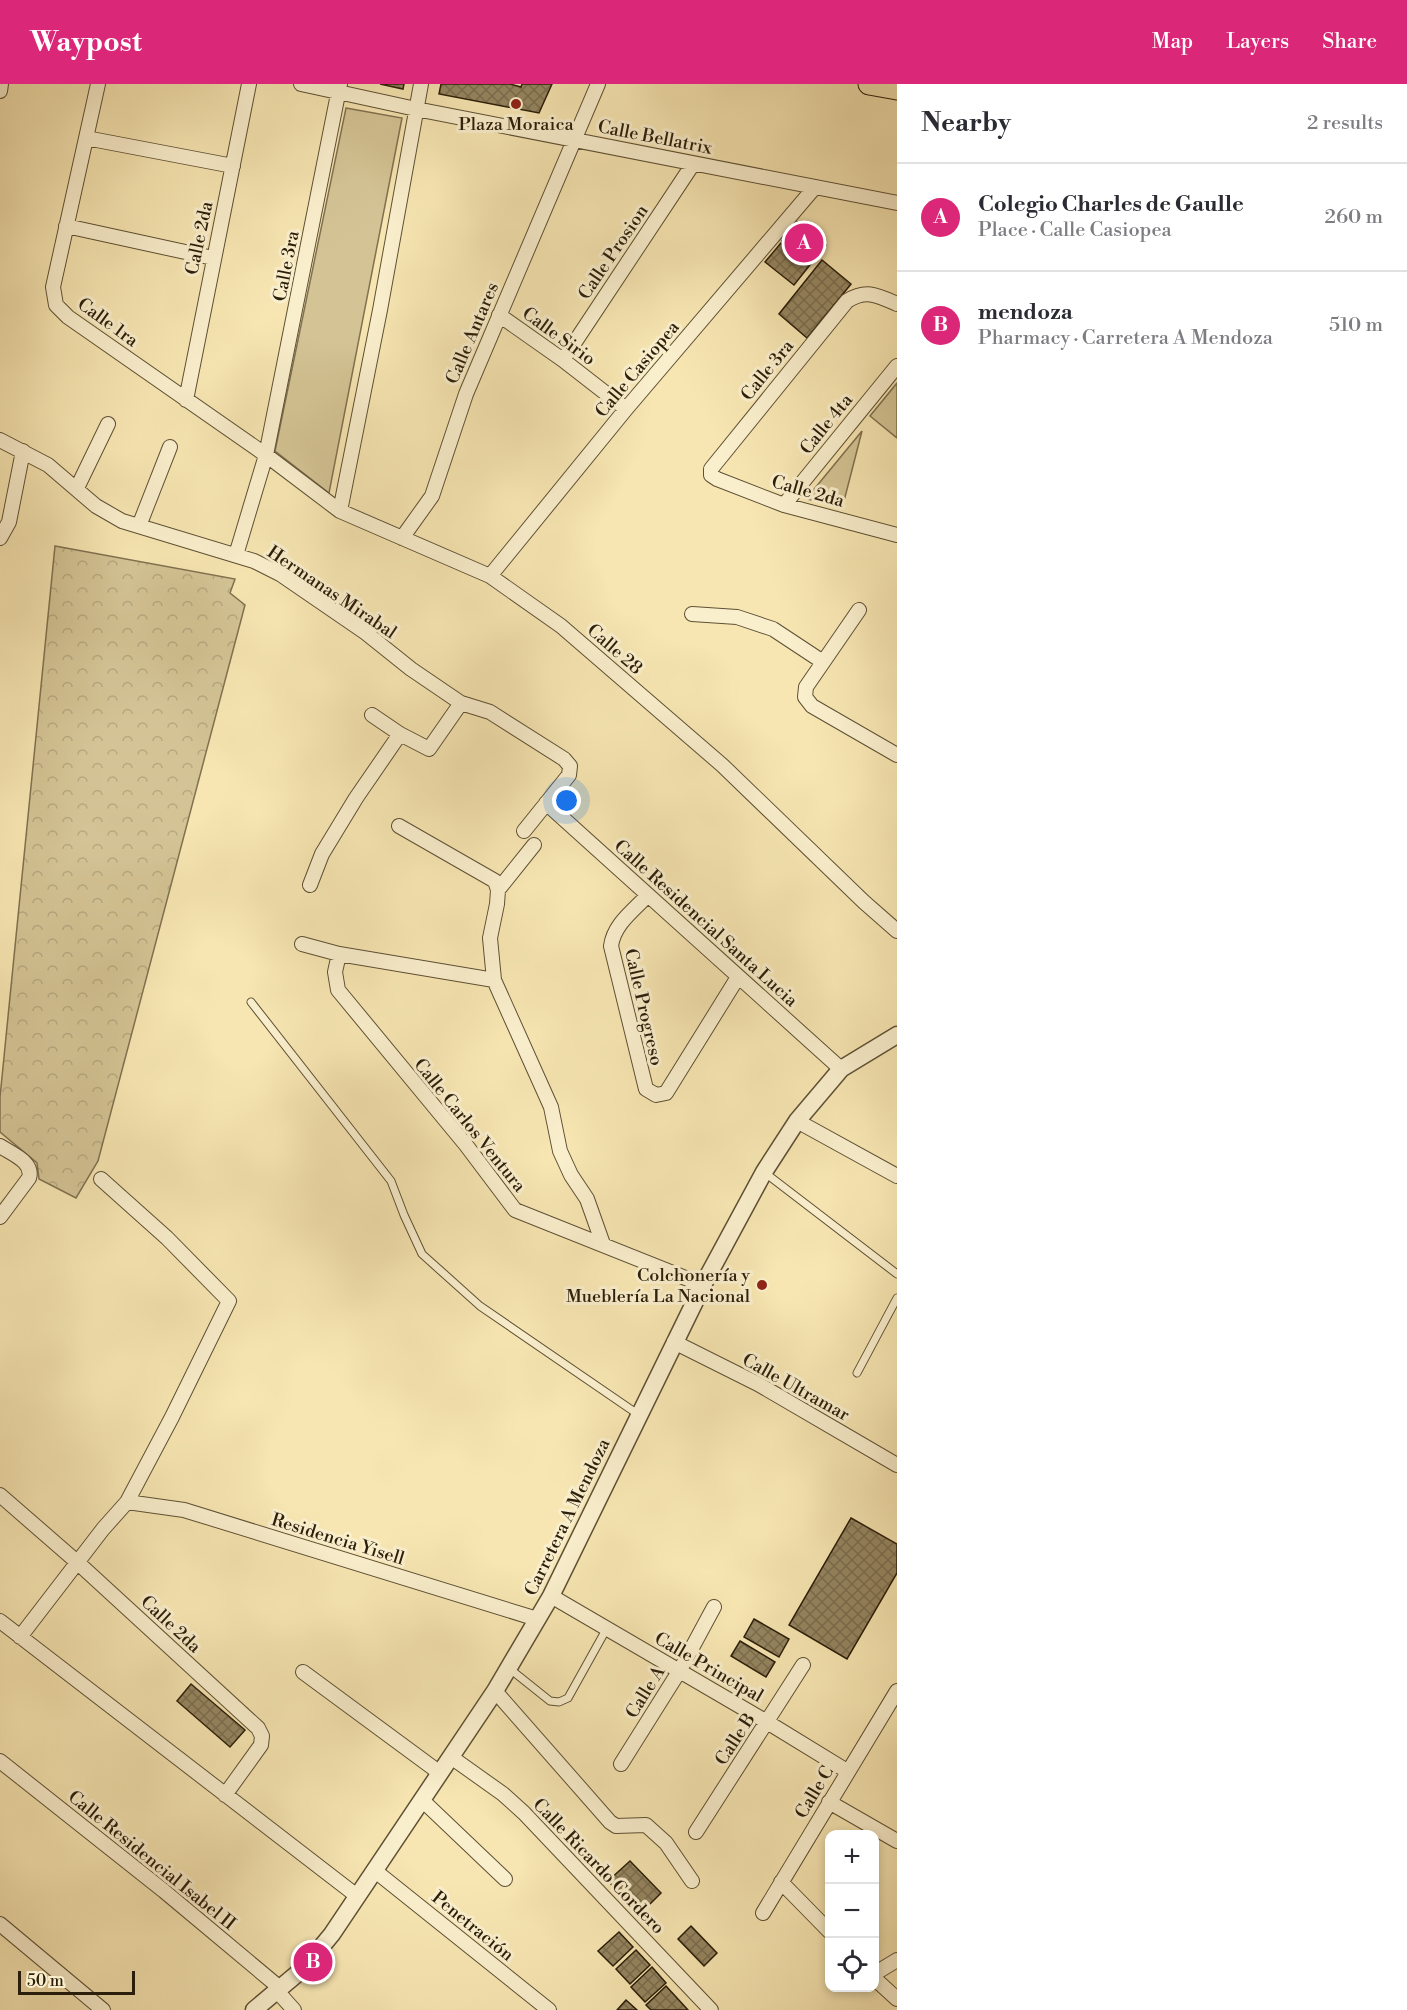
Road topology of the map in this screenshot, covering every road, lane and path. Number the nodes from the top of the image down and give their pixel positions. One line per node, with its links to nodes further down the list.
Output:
1 (2, 84): 10 (street)
2 (98, 84): 12 (street, Calle 1ra)
3 (249, 84): 15 (street, Calle 2da)
4 (306, 84): 8 (street, Calle Bellatrix)
5 (420, 84): 11 (street)
6 (598, 84): 13 (street, Calle Antares)
7 (869, 84): 9 (main road)
8 (339, 88): 11 (street, Calle Bellatrix); 30 (street, Calle 3ra)
9 (897, 90)
10 (0, 91)
11 (416, 109): 13 (street, Calle Bellatrix); 34 (street)
12 (86, 138): 15 (street); 18 (street, Calle 1ra)
13 (573, 139): 14 (street, Calle Bellatrix); 21 (street, Calle Antares)
14 (693, 164): 16 (street, Calle Bellatrix); 22 (street, Calle Prosion)
15 (232, 166): 19 (street, Calle 2da)
16 (815, 187): 17 (street, Calle Bellatrix); 25 (street, Calle Casiopea)
17 (897, 203)
18 (66, 226): 19 (street); 24 (street, Calle 1ra)
19 (213, 258): 24 (street, Calle 2da)
20 (897, 304): 31 (street, Calle 3ra)
21 (499, 315): 22 (street, Calle Sirio); 38 (street, Calle Antares)
22 (563, 360): 25 (street, Calle Sirio)
23 (897, 366): 33 (street, Calle 4ta)
24 (186, 400): 30 (street, Calle 1ra)
25 (626, 409): 40 (street, Calle Casiopea)
26 (108, 424): 32 (street)
27 (0, 440): 29 (street, Hermanas Mirabal)
28 (170, 447): 35 (street)
29 (22, 451): 32 (street, Hermanas Mirabal); 37 (street)
30 (266, 455): 34 (street, Calle 28); 39 (street, Calle 3ra)
31 (711, 475): 33 (street, Calle 2da)
32 (76, 488): 35 (street, Hermanas Mirabal)
33 (784, 505): 36 (street, Calle 2da)
34 (340, 511): 38 (street, Calle 28)
35 (139, 526): 39 (street, Hermanas Mirabal)
36 (897, 535)
37 (0, 538)
38 (402, 538): 40 (street, Calle 28)
39 (236, 555): 44 (street, Hermanas Mirabal)
40 (490, 576): 55 (street, Calle 28)
41 (859, 610): 43 (street)
42 (692, 614): 43 (street)
43 (823, 662): 47 (street)
44 (461, 703): 46 (street); 48 (street, Hermanas Mirabal)
45 (372, 715): 46 (street)
46 (400, 734): 52 (street)
47 (895, 750)
48 (546, 803): 50 (street); 54 (street, Calle Residencial Santa Lucia)
49 (399, 826): 53 (street)
50 (524, 831)
51 (534, 845): 53 (street)
52 (310, 885)
53 (498, 890): 59 (street)
54 (648, 896): 58 (street, Calle Residencial Santa Lucia); 58 (street, Calle Progreso)
55 (897, 931)
56 (302, 944): 57 (street)
57 (339, 954): 59 (street); 69 (street, Calle Carlos Ventura)
58 (738, 977): 62 (street, Calle Residencial Santa Lucia)
59 (494, 980): 69 (street)
60 (251, 1002): 75 (lane)
61 (897, 1035): 62 (street, Carretera A Mendoza)
62 (841, 1069): 63 (street, Carretera A Mendoza)
63 (797, 1121): 65 (street, Carretera A Mendoza); 66 (street)
64 (0, 1146): 68 (street)
65 (764, 1172): 70 (lane); 71 (street, Carretera A Mendoza)
66 (897, 1176)
67 (101, 1179): 78 (street)
68 (1, 1212)
69 (603, 1244): 71 (street, Calle Carlos Ventura)
70 (897, 1274)
71 (703, 1285): 73 (street, Carretera A Mendoza)
72 (897, 1298): 74 (lane)
73 (675, 1342): 75 (street, Carretera A Mendoza); 76 (street, Calle Ultramar)
74 (857, 1373)
75 (639, 1414): 80 (street, Carretera A Mendoza)
76 (897, 1466)
77 (0, 1495): 79 (street, Calle 2da)
78 (127, 1502): 79 (street); 82 (street, Residencia Yisell)
79 (77, 1562): 85 (street); 100 (street, Calle 2da)
80 (551, 1596): 82 (street, Carretera A Mendoza); 84 (street, Calle Principal)
81 (714, 1607): 88 (street, Calle A)
82 (537, 1619): 87 (street, Carretera A Mendoza)
83 (0, 1620): 85 (street)
84 (607, 1628): 87 (lane); 88 (street, Calle Principal)
85 (20, 1637): 100 (street)
86 (803, 1665): 94 (street, Calle B)
87 (510, 1669): 91 (street, Carretera A Mendoza)
88 (680, 1670): 94 (street, Calle Principal); 97 (street, Calle A)
89 (303, 1672): 99 (street)
90 (897, 1690): 92 (street, Calle C)
91 (495, 1691): 95 (street, Carretera A Mendoza); 107 (street)
92 (884, 1711): 93 (street); 98 (street, Calle C)
93 (897, 1719)
94 (767, 1722): 98 (street, Calle Principal); 103 (street, Calle B)
95 (452, 1756): 99 (street, Carretera A Mendoza); 122 (street, Calle Ricardo Cordero)
96 (0, 1761): 116 (street, Calle Residencial Isabel II)
97 (621, 1764)
98 (847, 1771): 102 (street, Calle C)
99 (440, 1773): 101 (street, Carretera A Mendoza)
100 (225, 1795): 109 (street)
101 (422, 1800): 105 (street, Carretera A Mendoza); 106 (street)
102 (829, 1802): 104 (street); 108 (street, Calle C)
103 (696, 1832)
104 (897, 1840)
105 (374, 1870): 109 (street, Carretera A Mendoza); 121 (street, Penetración)
106 (505, 1879)
107 (692, 1881)
108 (781, 1882): 110 (street, Calle C); 112 (street)
109 (357, 1896): 116 (street, Carretera A Mendoza)
110 (763, 1913)
111 (0, 1924): 118 (street)
112 (825, 1927)
113 (897, 1960): 114 (street)
114 (879, 1973)
115 (879, 1981): 117 (street)
116 (279, 1989): 119 (street, Carretera A Mendoza); 120 (street, Calle Residencial Isabel II)
117 (897, 1999)
118 (103, 2010)
119 (254, 2010)
120 (294, 2010)
121 (549, 2010)
122 (711, 2010)

